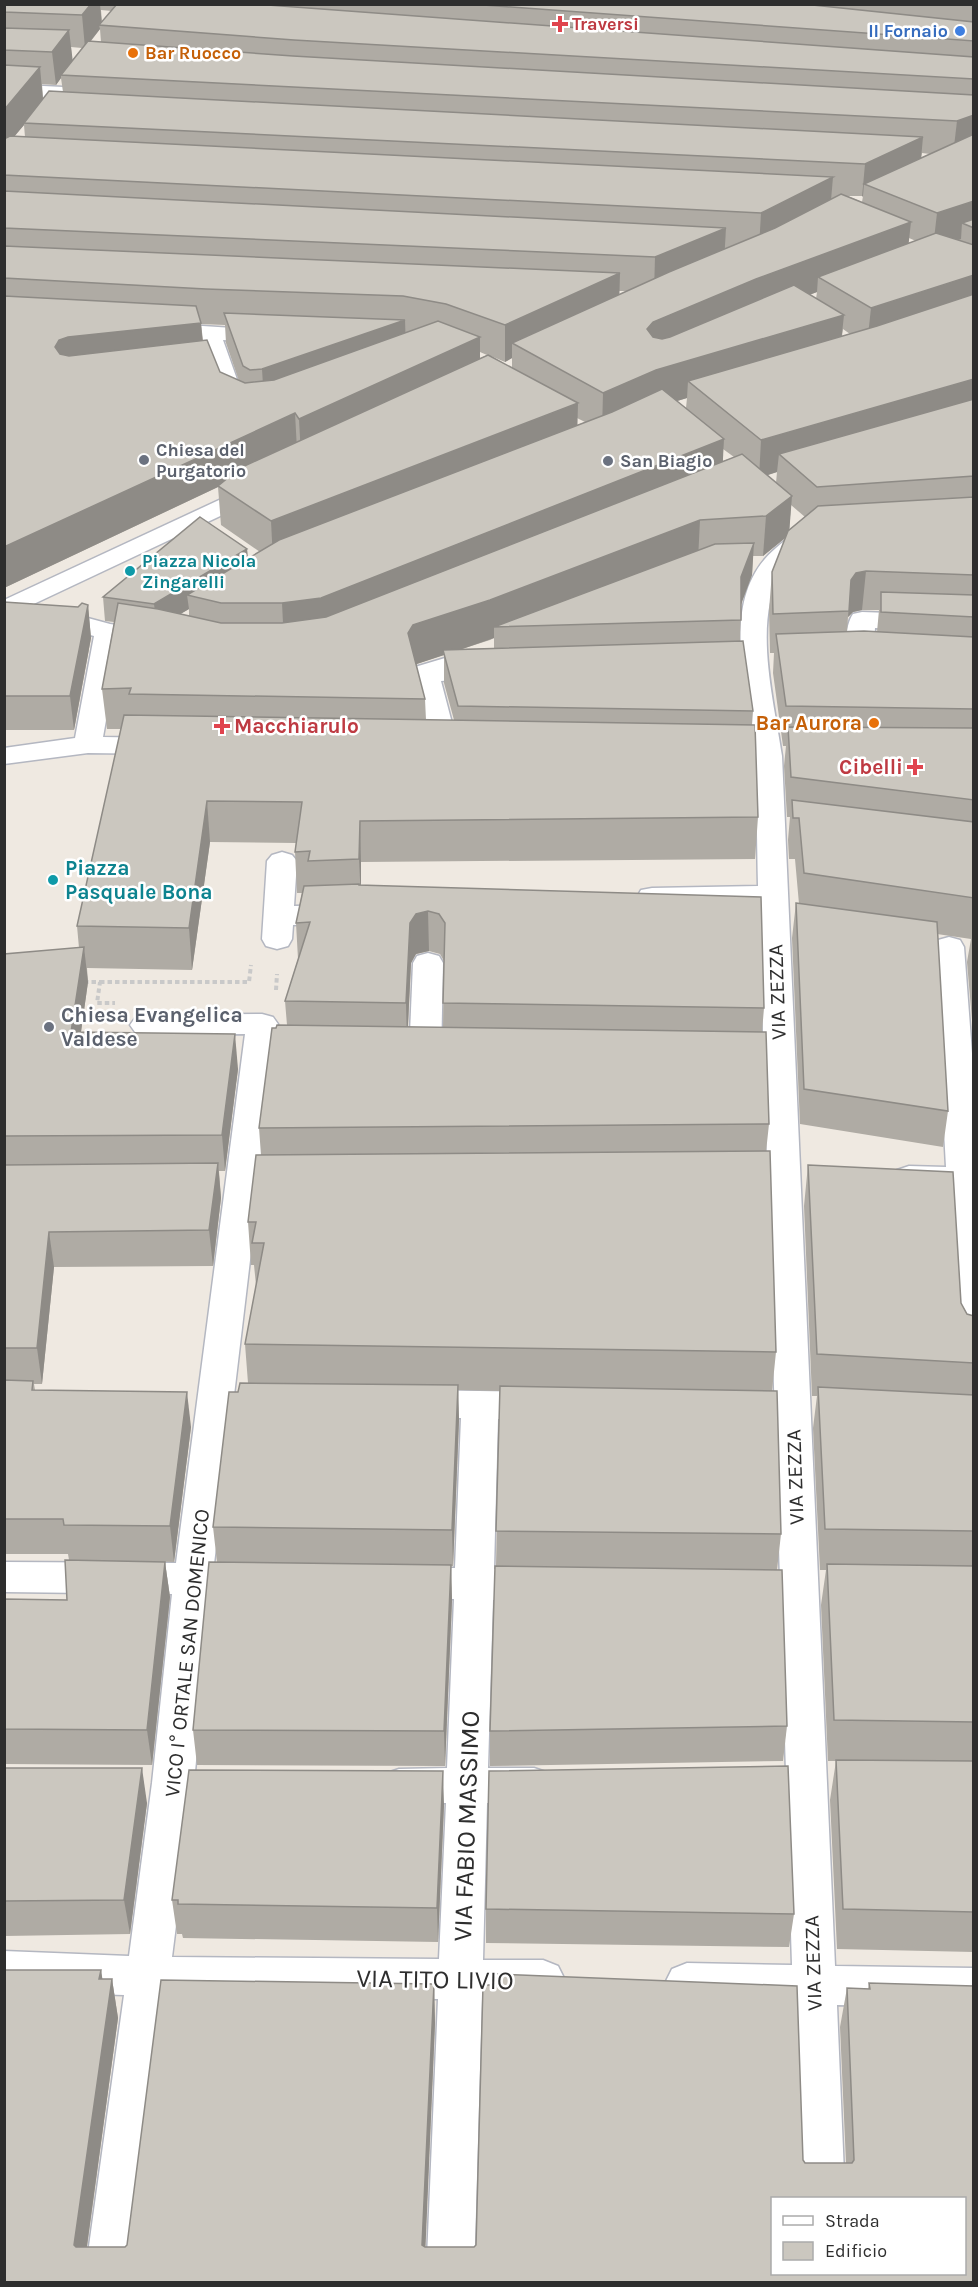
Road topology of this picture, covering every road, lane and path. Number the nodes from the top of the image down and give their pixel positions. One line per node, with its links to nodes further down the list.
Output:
1 (4, 90): 2 (street)
2 (63, 93)
3 (130, 329): 4 (street)
4 (209, 334): 5 (street); 6 (street)
5 (289, 337)
6 (267, 410)
7 (277, 480): 8 (street)
8 (191, 519): 10 (street); 13 (street)
9 (809, 529): 11 (street)
10 (218, 537)
11 (771, 565): 12 (street); 28 (street, VIA ZEZZA)
12 (739, 566)
13 (13, 606): 15 (street)
14 (974, 624): 18 (street)
15 (108, 633): 16 (street); 21 (street)
16 (176, 636)
17 (500, 648): 20 (street)
18 (860, 661)
19 (519, 670): 20 (street)
20 (425, 673): 23 (street)
21 (88, 745): 22 (street); 24 (street)
22 (183, 746)
23 (445, 750)
24 (4, 756)
25 (282, 861): 27 (street)
26 (626, 898): 28 (street)
27 (367, 912)
28 (782, 913): 41 (street, VIA ZEZZA)
29 (949, 947): 36 (street)
30 (428, 963): 37 (street)
31 (78, 981): 32 (path)
32 (100, 982): 33 (path); 34 (path)
33 (249, 982)
34 (99, 991)
35 (146, 1025): 47 (street, VICO I° ORTALE SAN DOMENICO)
36 (964, 1053): 38 (street)
37 (425, 1057)
38 (968, 1178): 40 (street); 42 (street)
39 (819, 1179): 41 (street)
40 (879, 1179)
41 (766, 1180): 60 (street, VIA ZEZZA)
42 (973, 1330)
43 (384, 1404): 44 (street)
44 (480, 1405): 45 (street); 50 (street, VIA FABIO MASSIMO)
45 (573, 1407)
46 (4, 1577): 47 (street)
47 (193, 1579): 48 (street); 56 (street, VICO I° ORTALE SAN DOMENICO)
48 (252, 1580)
49 (368, 1582): 50 (street)
50 (474, 1584): 51 (street); 54 (street, VIA FABIO MASSIMO)
51 (578, 1585)
52 (572, 1784): 54 (street)
53 (361, 1785): 54 (street)
54 (467, 1786): 57 (street, VIA FABIO MASSIMO)
55 (4, 1971): 56 (street, VIA TITO LIVIO)
56 (148, 1976): 57 (street, VIA TITO LIVIO); 63 (street, VICO I° ORTALE SAN DOMENICO)
57 (461, 1979): 58 (street, VIA TITO LIVIO); 64 (street, VIA FABIO MASSIMO)
58 (579, 1981)
59 (649, 1982): 60 (street)
60 (814, 1985): 61 (street); 62 (street, VIA ZEZZA)
61 (974, 1988)
62 (822, 2197)
63 (108, 2283)
64 (450, 2283)

